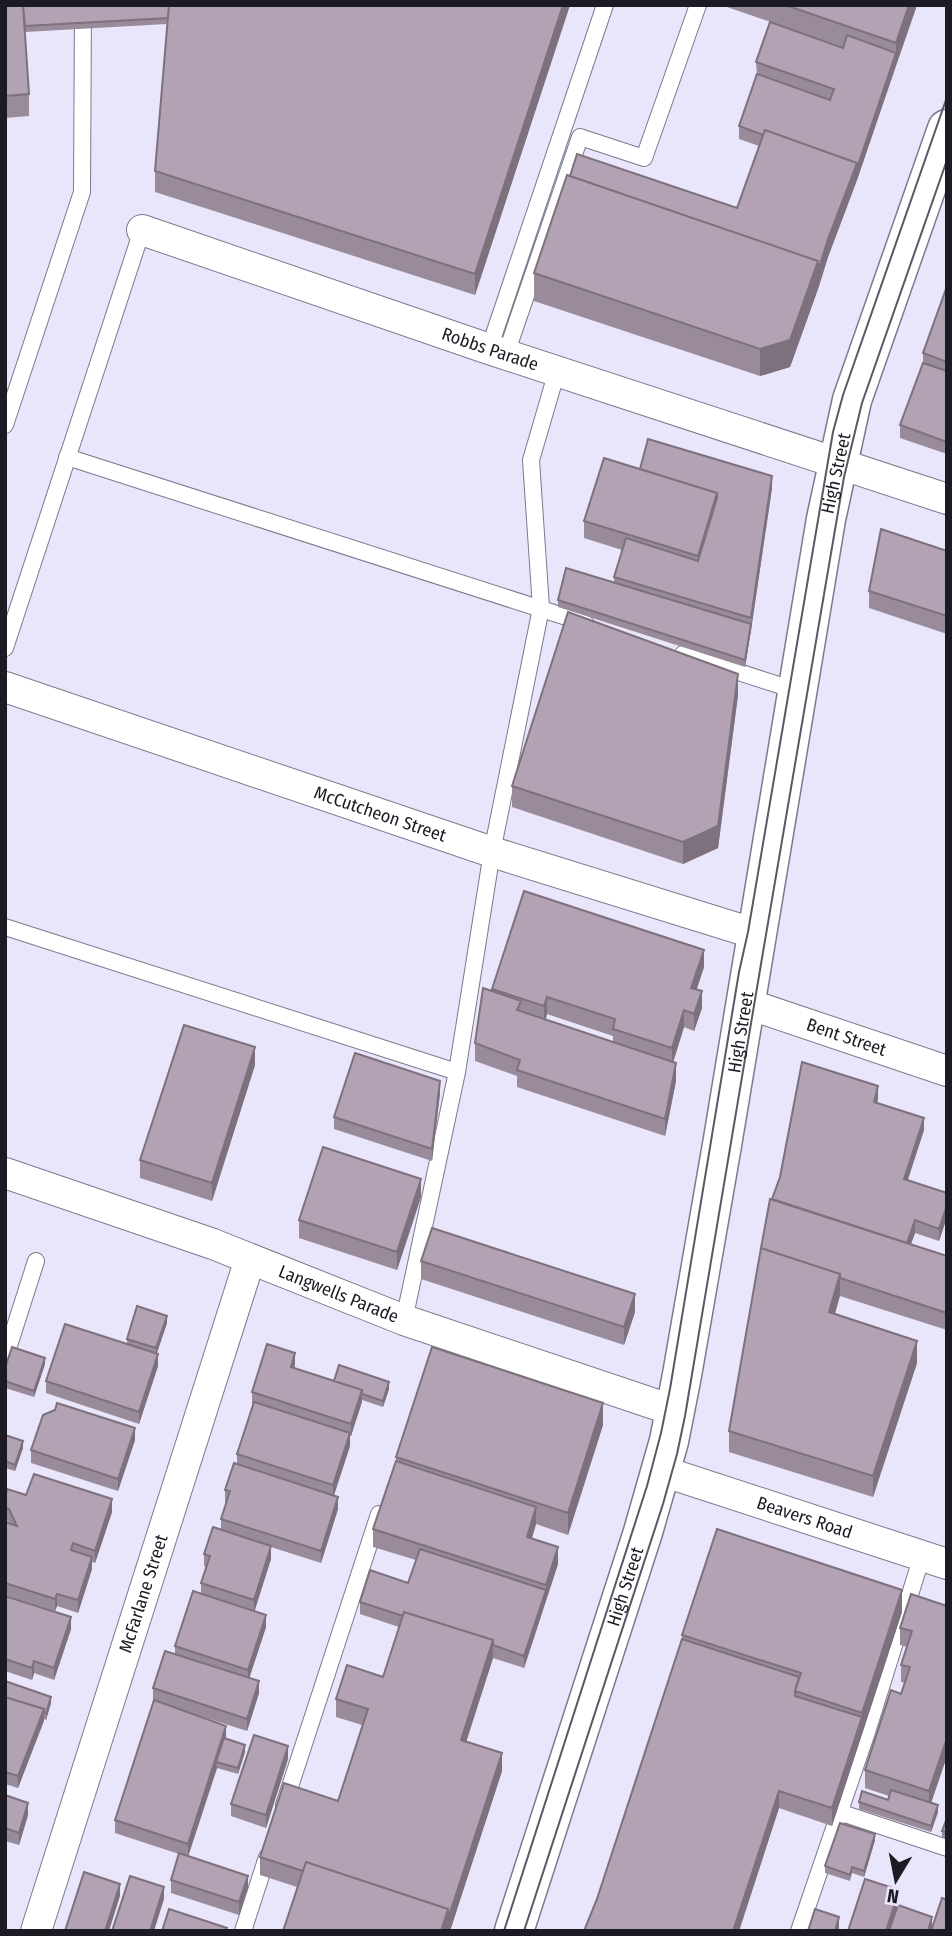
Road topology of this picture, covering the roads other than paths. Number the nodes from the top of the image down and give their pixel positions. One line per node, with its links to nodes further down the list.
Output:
1 (83, 5): 8 (lane)
2 (605, 5): 6 (lane)
3 (698, 5): 6 (lane)
4 (947, 129): 10 (main road, High Street)
5 (142, 230): 6 (street, Robbs Parade); 9 (lane)
6 (498, 352): 7 (street, Robbs Parade)
7 (557, 371): 10 (street, Robbs Parade); 12 (lane)
8 (5, 425)
9 (67, 457): 12 (lane); 14 (lane)
10 (838, 463): 11 (street, Robbs Parade); 17 (main road, High Street)
11 (947, 499)
12 (541, 608): 13 (lane); 18 (lane)
13 (594, 626)
14 (5, 648)
15 (673, 651): 17 (lane)
16 (5, 687): 18 (street, McCutcheon Street)
17 (797, 691): 20 (main road, High Street)
18 (492, 852): 20 (street, McCutcheon Street); 23 (lane)
19 (5, 927): 23 (lane)
20 (756, 934): 21 (main road, High Street)
21 (745, 1003): 22 (street, Bent Street); 29 (main road, High Street)
22 (947, 1071)
23 (457, 1072): 27 (lane)
24 (5, 1173): 25 (street, Langwells Parade)
25 (250, 1259): 27 (street, Langwells Parade); 35 (street, McFarlane Street)
26 (36, 1261): 28 (lane)
27 (404, 1320): 29 (street, Langwells Parade)
28 (5, 1358)
29 (676, 1411): 30 (main road, High Street)
30 (662, 1471): 32 (street, Beavers Road); 37 (main road, High Street)
31 (386, 1494): 36 (lane)
32 (935, 1560): 33 (lane)
33 (839, 1812): 34 (lane); 38 (lane)
34 (947, 1848)
35 (36, 1931)
36 (243, 1931)
37 (514, 1931)
38 (799, 1931)

